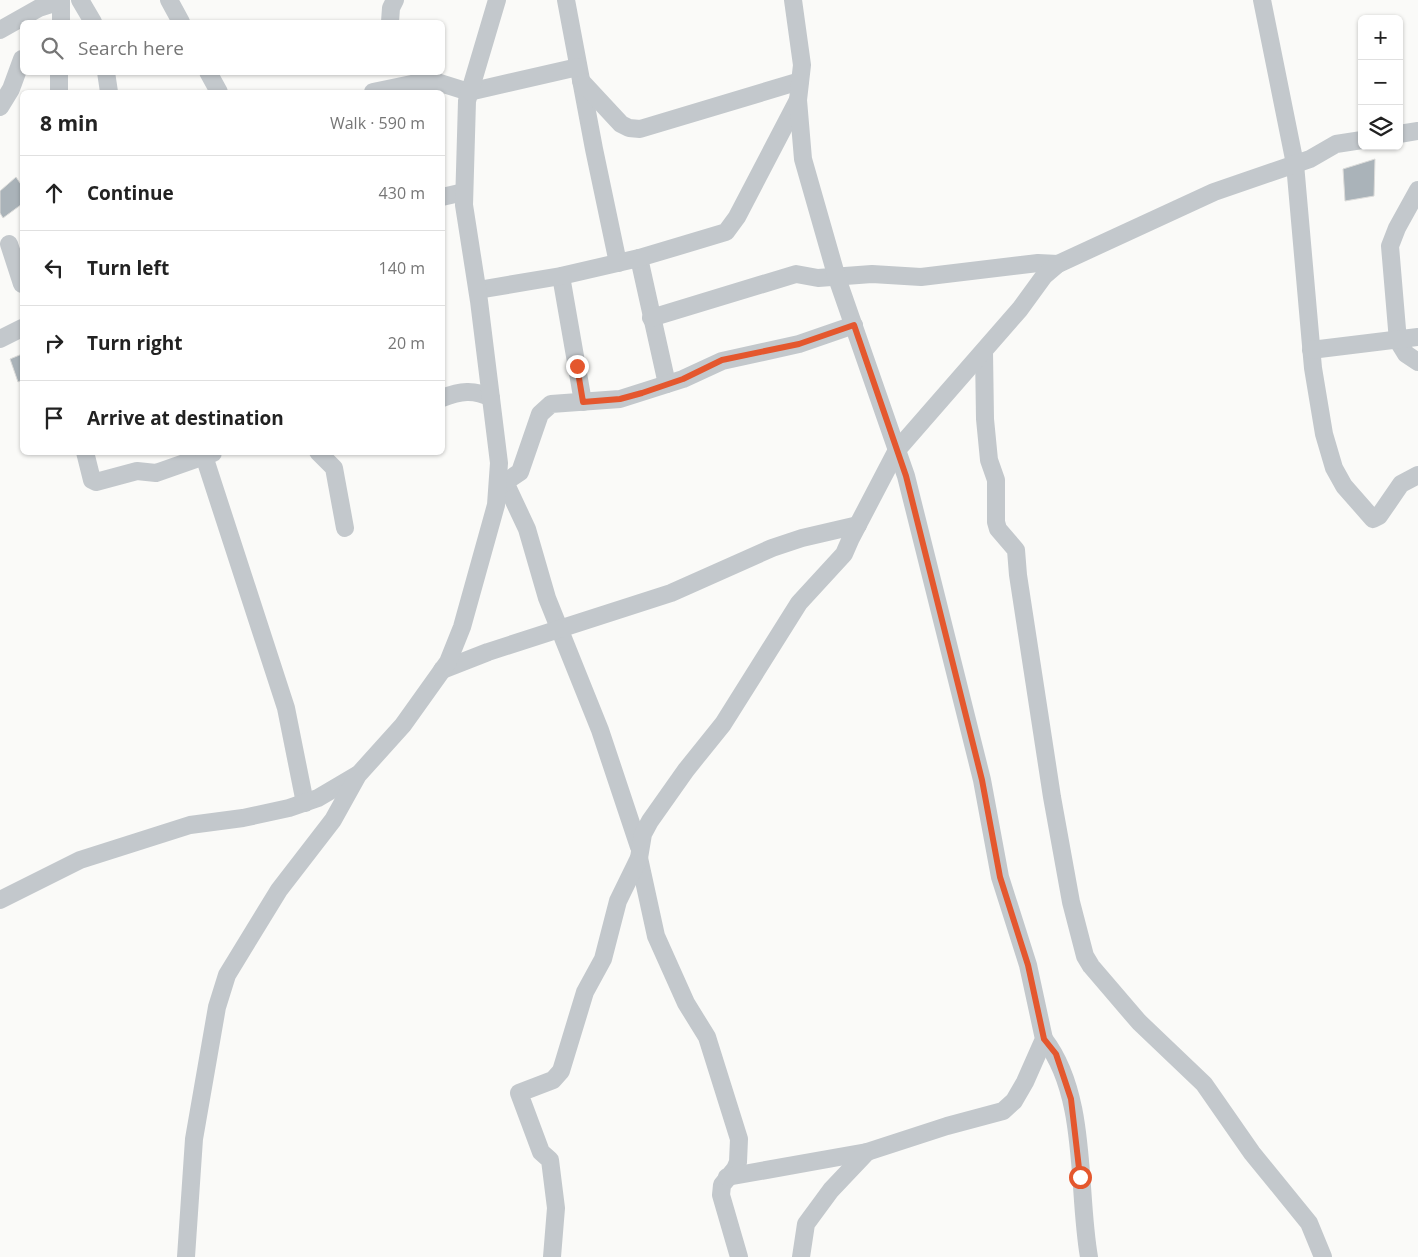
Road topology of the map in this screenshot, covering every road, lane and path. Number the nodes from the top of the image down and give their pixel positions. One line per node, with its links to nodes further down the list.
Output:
1 (61, 0): 9 (street); 12 (street)
2 (80, 0): 13 (street)
3 (169, 0): 14 (street)
4 (395, 0): 15 (street)
5 (497, 0): 28 (street)
6 (566, 0): 18 (street)
7 (793, 0): 22 (street)
8 (1262, 0): 34 (street)
9 (38, 15): 11 (street)
10 (20, 20): 16 (street)
11 (21, 20)
12 (61, 20)
13 (92, 20)
14 (180, 20)
15 (390, 20)
16 (1, 26)
17 (20, 64): 30 (street)
18 (580, 74): 22 (street); 28 (street); 40 (street)
19 (59, 75): 24 (street)
20 (106, 75): 25 (street)
21 (210, 75): 26 (street)
22 (800, 81): 29 (street)
23 (393, 84): 27 (street); 28 (street)
24 (59, 90)
25 (109, 90)
26 (218, 90)
27 (378, 90)
28 (469, 92): 36 (street)
29 (798, 100): 39 (street); 44 (street)
30 (0, 107)
31 (1418, 131): 32 (street)
32 (1403, 133)
33 (1358, 141): 34 (street)
34 (1296, 164): 41 (street); 52 (street)
35 (1418, 190): 51 (street)
36 (464, 192): 37 (street); 45 (street)
37 (445, 196)
38 (10, 245): 43 (street)
39 (639, 258): 40 (street); 46 (street)
40 (618, 263): 42 (street)
41 (1058, 264): 44 (street); 53 (street)
42 (562, 276): 45 (street); 58 (street)
43 (20, 278)
44 (836, 278): 46 (street); 47 (street)
45 (478, 290): 57 (street)
46 (651, 318): 55 (street)
47 (854, 325): 55 (street); 59 (street)
48 (20, 329): 50 (street)
49 (1418, 337): 51 (street)
50 (0, 339)
51 (1398, 341): 52 (street); 54 (street)
52 (1311, 350): 64 (street)
53 (984, 352): 59 (street); 82 (street)
54 (1418, 362)
55 (667, 384): 58 (street)
56 (445, 397): 57 (street)
57 (491, 398): 65 (street)
58 (583, 402): 65 (street)
59 (898, 450): 66 (street); 74 (street)
60 (86, 455): 61 (street)
61 (205, 455)
62 (208, 455): 71 (street)
63 (321, 455): 67 (street)
64 (1418, 475)
65 (502, 485): 68 (street); 69 (street)
66 (858, 525): 68 (street); 72 (street)
67 (346, 528)
68 (558, 629): 69 (street); 72 (street)
69 (442, 670): 70 (street)
70 (358, 775): 71 (street); 77 (street)
71 (305, 803): 73 (street)
72 (639, 853): 76 (street); 78 (street)
73 (0, 900)
74 (1044, 1039): 75 (street); 81 (street)
75 (867, 1152): 76 (street); 80 (street)
76 (727, 1177): 79 (street)
77 (186, 1257)
78 (552, 1257)
79 (739, 1257)
80 (800, 1257)
81 (1089, 1257)
82 (1323, 1257)

